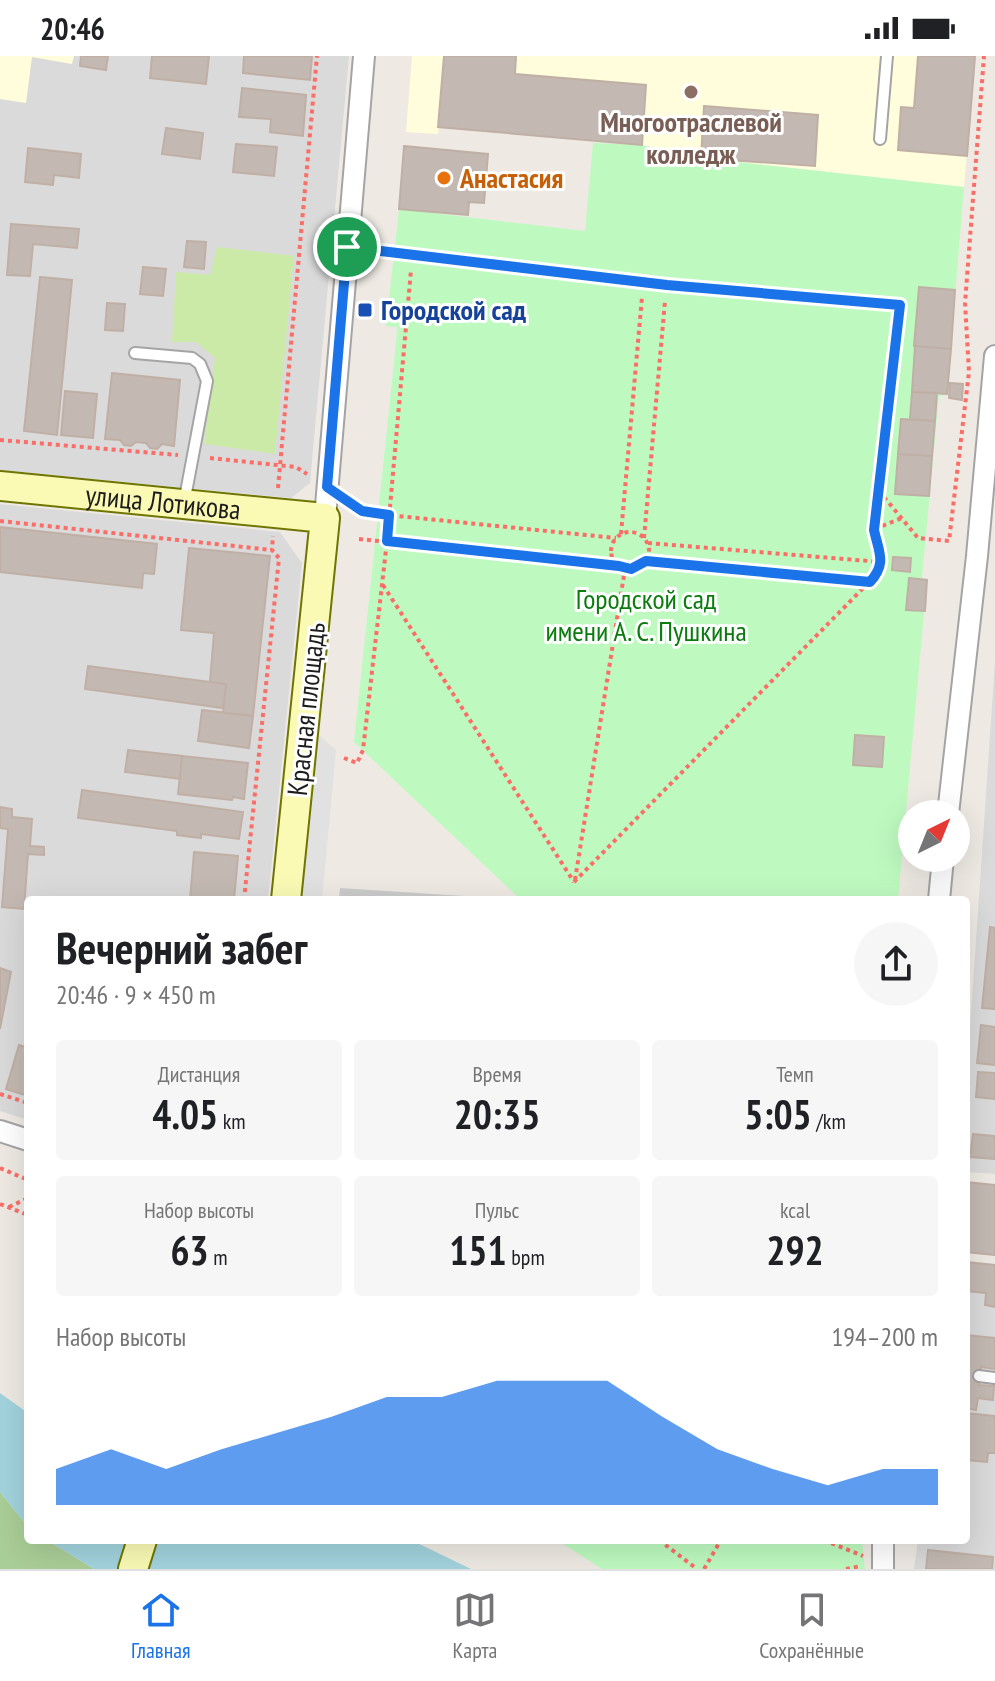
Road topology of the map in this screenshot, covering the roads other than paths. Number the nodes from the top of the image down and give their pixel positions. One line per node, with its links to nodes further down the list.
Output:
1 (364, 56): 4 (street)
2 (887, 56): 3 (lane)
3 (880, 139)
4 (347, 247): 5 (lane); 10 (street)
5 (667, 285)
6 (135, 353): 9 (lane)
7 (995, 356): 11 (street)
8 (0, 486): 9 (main road, улица Лотикова)
9 (183, 505): 10 (main road, улица Лотикова)
10 (325, 518): 14 (main road, Красная площадь)
11 (986, 557): 12 (street)
12 (950, 800)
13 (942, 872): 15 (street)
14 (286, 896)
15 (939, 896)
16 (0, 1131): 17 (street)
17 (24, 1139)
18 (979, 1376): 19 (lane)
19 (995, 1378)
20 (141, 1544): 23 (main road)
21 (883, 1544): 22 (street)
22 (883, 1566)
23 (133, 1569)

